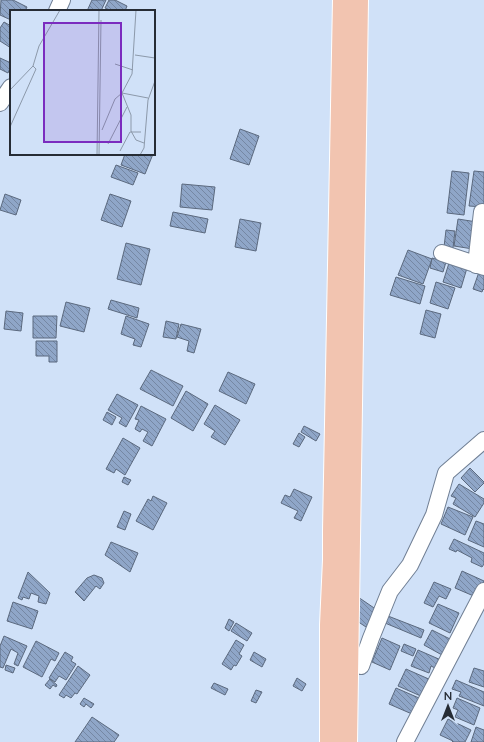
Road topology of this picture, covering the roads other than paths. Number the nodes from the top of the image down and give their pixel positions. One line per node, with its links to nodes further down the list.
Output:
1 (62, 0): 4 (street)
2 (343, 0): 13 (main road)
3 (358, 0): 14 (main road)
4 (57, 10)
5 (10, 88): 6 (street)
6 (0, 103)
7 (482, 212): 9 (street)
8 (442, 253): 9 (street)
9 (480, 266)
10 (484, 440): 12 (street)
11 (484, 590): 15 (street)
12 (361, 666)
13 (330, 742)
14 (347, 742)
15 (405, 742)

